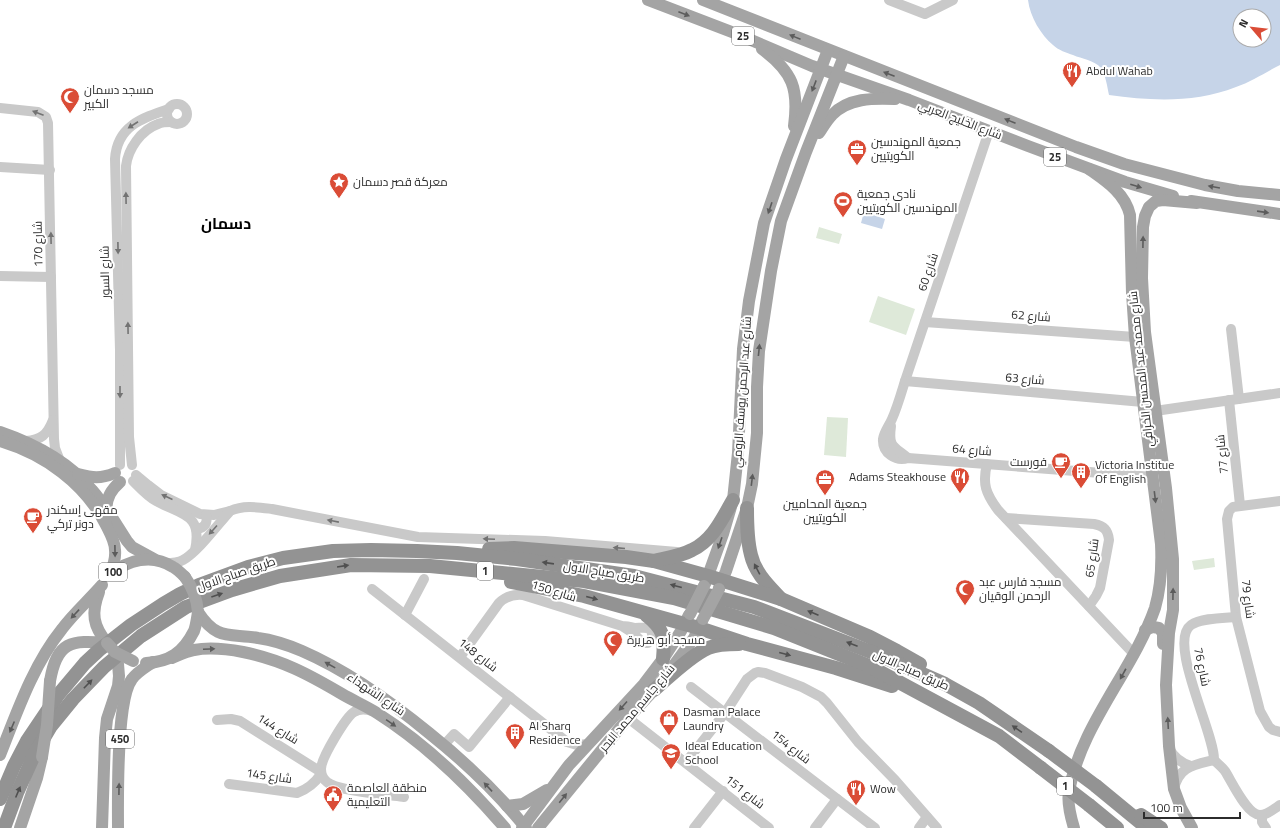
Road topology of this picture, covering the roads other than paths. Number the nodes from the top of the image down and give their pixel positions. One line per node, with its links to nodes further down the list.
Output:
1 (648, 0): 5 (main road, شارع الخليج العربي / 25, one-way to 5)
2 (703, 0): 6 (main road, شارع الخليج العربي / 25, one-way to 2)
3 (889, 0): 4 (street)
4 (953, 0)
5 (737, 34): 8 (main road, شارع الخليج العربي / 25); 18 (main road)
6 (828, 50): 7 (main road, شارع الخليج العربي / 25); 8 (main road, شارع عبد الرحمن يوسف الرومي)
7 (844, 56): 9 (main road, شارع عبد الرحمن يوسف الرومي); 16 (main road, شارع الخليج العربي / 25, one-way to 7)
8 (821, 69): 9 (main road, شارع الخليج العربي / 25); 18 (main road, شارع عبد الرحمن يوسف الرومي, one-way to 18)
9 (837, 75): 10 (main road, شارع الخليج العربي / 25); 17 (main road, شارع عبد الرحمن يوسف الرومي)
10 (909, 100): 14 (main road, شارع الخليج العربي / 25); 17 (main road)
11 (0, 108): 22 (street, شارع 170, one-way to 11)
12 (169, 109): 13 (street); 13 (street); 44 (street, شارع السور, one-way to 44)
13 (170, 122): 43 (street, شارع السور, one-way to 13)
14 (989, 131): 15 (main road, شارع الخليج العربي / 25); 29 (street, شارع 60)
15 (1028, 146): 16 (main road); 21 (main road, شارع الخليج العربي / 25)
16 (1076, 147): 23 (main road, شارع الخليج العربي / 25, one-way to 16)
17 (806, 152): 19 (main road, شارع عبد الرحمن يوسف الرومي)
18 (788, 154): 19 (main road); 48 (main road, شارع عبد الرحمن يوسف الرومي, one-way to 48)
19 (801, 165): 51 (main road, شارع عبد الرحمن يوسف الرومي, one-way to 19)
20 (0, 167): 22 (street)
21 (1089, 169): 24 (main road, شارع الخليج العربي / 25, one-way to 24); 26 (main road, شارع محمد عبد المحسن الخرافي)
22 (50, 170): 28 (street, شارع 170, one-way to 22)
23 (1280, 195)
24 (1197, 203): 25 (main road, شارع الخليج العربي / 25, one-way to 25); 26 (main road, شارع محمد عبد المحسن الخرافي, one-way to 24)
25 (1280, 214)
26 (1137, 261): 31 (main road, شارع محمد عبد المحسن الخرافي); 35 (main road, شارع محمد عبد المحسن الخرافي)
27 (0, 276): 28 (street)
28 (51, 277): 36 (street, شارع 170)
29 (925, 322): 31 (street, شارع 62); 32 (street, شارع 60)
30 (1231, 329): 34 (street, شارع 77)
31 (1135, 337): 35 (main road, شارع محمد عبد المحسن الخرافي)
32 (905, 381): 35 (street, شارع 63); 37 (street, شارع 60)
33 (1280, 393): 34 (street)
34 (1234, 400): 35 (street); 50 (street, شارع 77)
35 (1148, 409): 46 (main road, شارع محمد عبد المحسن الخرافي); 75 (main road, شارع محمد عبد المحسن الخرافي, one-way to 35)
36 (53, 418): 40 (street, شارع 170); 41 (street, شارع 170)
37 (891, 420): 42 (street, شارع 64)
38 (0, 432): 40 (main road, 100)
39 (0, 441): 67 (main road, 100, one-way to 67)
40 (26, 441): 41 (main road, 100)
41 (60, 461): 45 (main road, 100)
42 (987, 464): 46 (street, شارع 64); 55 (street, شارع 65)
43 (132, 465): 44 (street); 47 (street, شارع السور)
44 (118, 473): 45 (main road); 47 (street); 52 (main road)
45 (78, 474): 52 (main road, 100)
46 (1153, 477): 66 (main road, شارع محمد عبد المحسن الخرافي, one-way to 66)
47 (134, 478): 54 (street, one-way to 47); 57 (street)
48 (733, 500): 62 (highway); 69 (main road, شارع عبد الرحمن يوسف الرومي, one-way to 69)
49 (1280, 501): 50 (street)
50 (1240, 505): 79 (street, شارع 79)
51 (747, 508): 70 (main road, شارع عبد الرحمن يوسف الرومي); 73 (highway, one-way to 51)
52 (106, 509): 63 (main road, 100)
53 (230, 511): 54 (street); 59 (street, one-way to 53); 60 (street, one-way to 60)
54 (206, 515): 57 (street)
55 (1006, 518): 56 (street, شارع 65); 58 (street, شارع 65)
56 (1040, 521): 58 (street); 74 (street, شارع 65)
57 (196, 529): 60 (street)
58 (1028, 541): 74 (street, شارع 65)
59 (637, 549): 62 (street); 64 (highway)
60 (195, 550): 63 (street)
61 (457, 553): 64 (highway); 91 (highway, طريق صباح الاول / 1, one-way to 61); 119 (highway, طريق صباح الاول / 1)
62 (686, 553): 64 (highway)
63 (159, 561): 67 (main road, 100); 76 (main road, 100, bridge)
64 (651, 561): 69 (highway)
65 (430, 566): 77 (highway, one-way to 77); 96 (highway, طريق صباح الاول / 1); 129 (highway, طريق صباح الاول / 1, one-way to 65)
66 (1161, 570): 75 (main road); 83 (main road, شارع محمد عبد المحسن الخرافي)
67 (110, 574): 71 (main road, 100)
68 (424, 579): 78 (street)
69 (706, 581): 70 (highway); 80 (main road, شارع جاسم محمد البحر, bridge)
70 (720, 584): 73 (highway); 81 (main road, شارع جاسم محمد البحر, bridge)
71 (102, 586): 86 (main road, 100); 108 (main road, one-way to 108)
72 (372, 589): 78 (street, شارع 148)
73 (781, 599): 91 (highway, one-way to 73)
74 (1089, 606): 85 (street, شارع 65)
75 (1173, 610): 92 (main road, شارع محمد عبد المحسن الخرافي)
76 (198, 612): 88 (main road, 100); 106 (main road, شارع الشهداء, one-way to 76)
77 (643, 612): 80 (highway); 89 (highway)
78 (405, 616): 87 (street, شارع 148)
79 (1236, 616): 103 (street, شارع 79); 109 (street, شارع 76)
80 (687, 619): 81 (highway); 89 (main road, شارع جاسم محمد البحر)
81 (701, 624): 84 (highway); 94 (main road, شارع جاسم محمد البحر)
82 (622, 626): 87 (street, شارع 150)
83 (1145, 630): 85 (main road, شارع محمد عبد المحسن الخرافي); 92 (main road)
84 (747, 644): 94 (highway); 96 (highway, one-way to 96)
85 (1132, 649): 140 (main road, شارع محمد عبد المحسن الخرافي, one-way to 140)
86 (113, 653): 90 (main road, bridge); 127 (main road, 450); 130 (main road, bridge)
87 (460, 657): 97 (street, شارع 148)
88 (172, 658): 90 (main road); 95 (main road, شارع الشهداء, one-way to 95)
89 (663, 658): 105 (main road, شارع جاسم محمد البحر, one-way to 105)
90 (153, 662): 131 (main road, 450, one-way to 90)
91 (945, 684): 121 (highway, طريق صباح الاول / 1, one-way to 91, bridge)
92 (1166, 685): 107 (main road, شارع محمد عبد المحسن الخرافي, one-way to 92)
93 (691, 687): 99 (street, شارع 154)
94 (654, 690): 101 (main road, شارع جاسم محمد البحر)
95 (344, 695): 98 (main road, شارع الشهداء); 100 (street)
96 (922, 695): 126 (highway, طريق صباح الاول / 1, bridge)
97 (510, 697): 104 (street, شارع 148); 106 (street)
98 (376, 713): 100 (street); 132 (main road, شارع الشهداء, one-way to 132)
99 (725, 713): 110 (street); 120 (street, شارع 154); 125 (street)
100 (348, 718): 113 (street)
101 (628, 718): 110 (street, شارع 151); 133 (main road, شارع جاسم محمد البحر, one-way to 101)
102 (218, 720): 113 (street, شارع 144)
103 (1280, 732)
104 (567, 742): 105 (street); 111 (street)
105 (588, 744): 111 (main road, شارع جاسم محمد البحر)
106 (444, 745): 123 (main road, شارع الشهداء, one-way to 106)
107 (1169, 746): 112 (street); 116 (main road, شارع محمد عبد المحسن الخرافي)
108 (0, 755)
109 (1214, 760): 112 (street); 124 (street)
110 (686, 762): 117 (street, شارع 151)
111 (569, 766): 115 (main road, شارع جاسم محمد البحر)
112 (1191, 766): 116 (street)
113 (321, 773): 114 (street, شارع 145); 118 (street, شارع 144)
114 (229, 784)
115 (555, 785): 123 (main road); 128 (main road, شارع جاسم محمد البحر)
116 (1174, 789): 143 (main road, شارع محمد عبد المحسن الخرافي)
117 (723, 792): 134 (street); 135 (street, شارع 151)
118 (404, 797)
119 (0, 799)
120 (837, 799): 136 (street); 137 (street, شارع 154)
121 (1118, 803): 141 (highway, طريق صباح الاول / 1); 142 (highway)
122 (1280, 805): 124 (street)
123 (507, 806): 128 (main road, شارع الشهداء)
124 (1262, 815): 144 (street)
125 (927, 817): 138 (street); 139 (street)
126 (1113, 825)
127 (103, 826)
128 (524, 827)
129 (4, 828)
130 (20, 828)
131 (118, 828)
132 (505, 828)
133 (538, 828)
134 (694, 828)
135 (769, 828)
136 (815, 828)
137 (875, 828)
138 (919, 828)
139 (937, 828)
140 (1074, 828)
141 (1147, 828)
142 (1161, 828)
143 (1192, 828)
144 (1266, 828)

